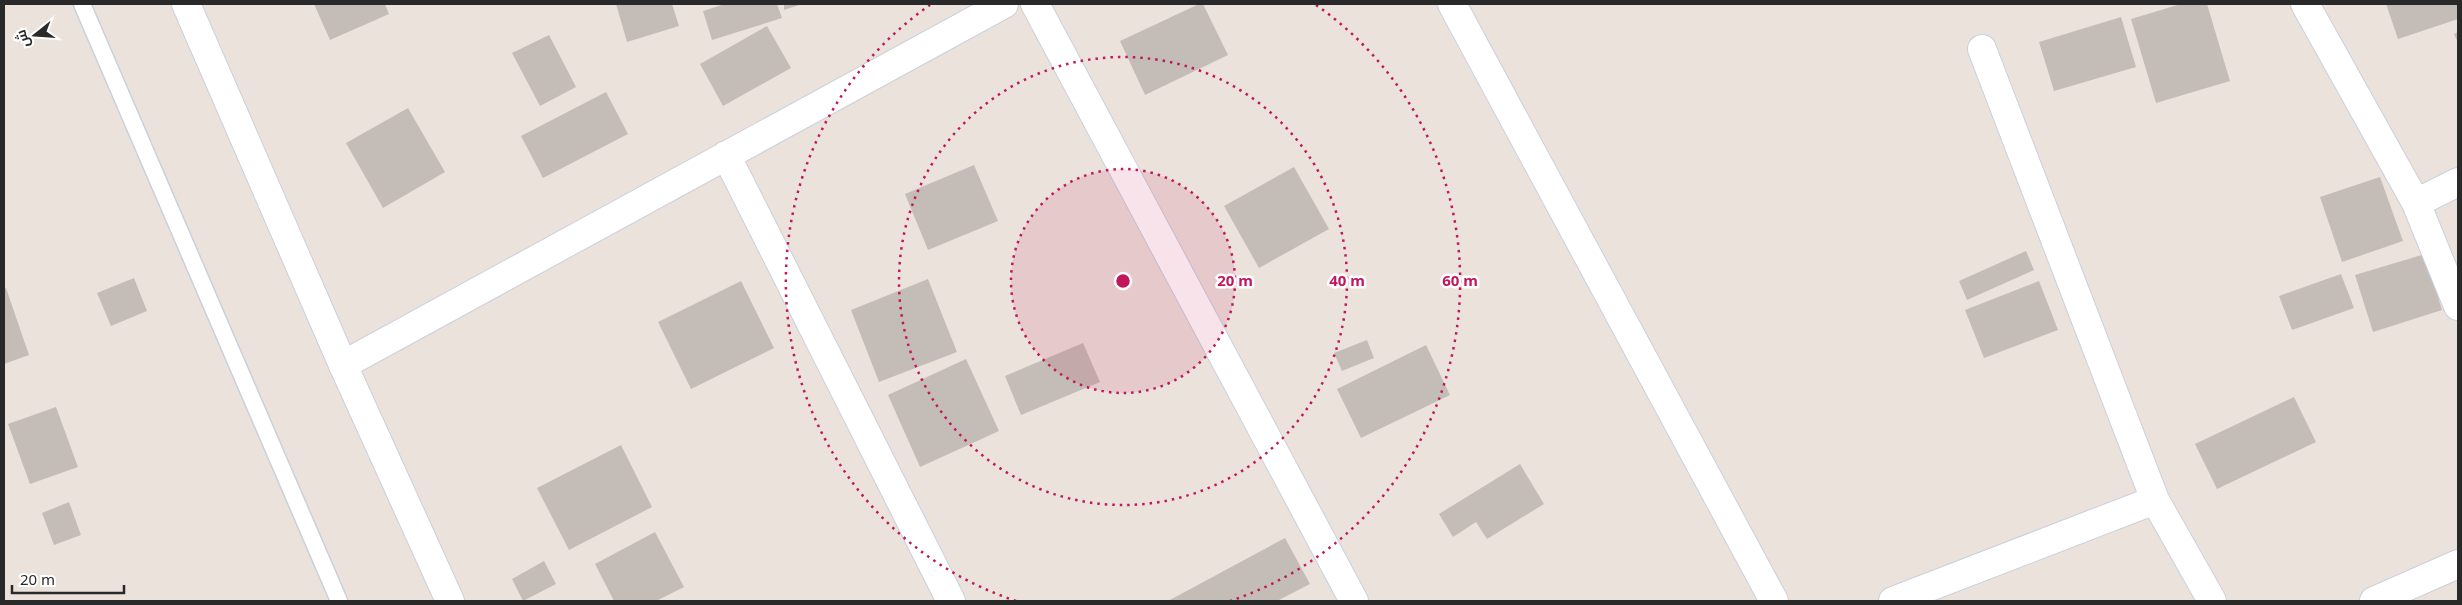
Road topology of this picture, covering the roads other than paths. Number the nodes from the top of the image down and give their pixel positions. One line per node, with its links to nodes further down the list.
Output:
1 (82, 4): 15 (lane)
2 (186, 4): 12 (street)
3 (1004, 4): 8 (street)
4 (1035, 4): 18 (street)
5 (1452, 4): 19 (street)
6 (2305, 4): 10 (street)
7 (1982, 49): 13 (street)
8 (726, 155): 12 (street); 17 (street)
9 (2458, 182): 10 (street)
10 (2416, 203): 11 (street)
11 (2458, 306)
12 (343, 365): 16 (street)
13 (2155, 500): 20 (street); 21 (street)
14 (2458, 564): 22 (street)
15 (339, 601)
16 (450, 601)
17 (951, 601)
18 (1354, 601)
19 (1774, 601)
20 (1893, 601)
21 (2212, 601)
22 (2374, 601)

